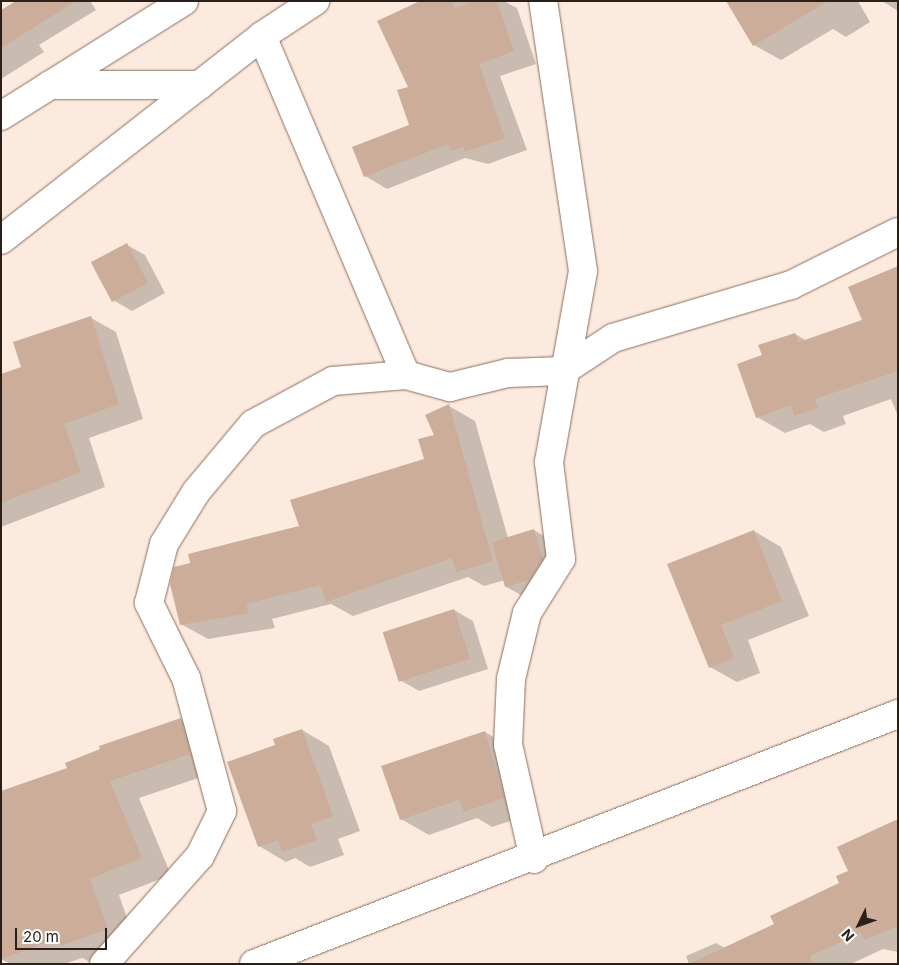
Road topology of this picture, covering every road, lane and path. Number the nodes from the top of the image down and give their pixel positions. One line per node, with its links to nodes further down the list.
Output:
1 (184, 1): 5 (street)
2 (315, 1): 4 (street)
3 (543, 1): 10 (street)
4 (262, 36): 6 (street); 11 (street)
5 (50, 85): 6 (street); 7 (street)
6 (200, 85): 9 (street)
7 (1, 116)
8 (898, 232): 10 (street)
9 (1, 240)
10 (563, 371): 11 (street); 13 (street)
11 (406, 375): 14 (street)
12 (898, 714): 13 (street)
13 (534, 858): 15 (street)
14 (104, 964)
15 (254, 964)

